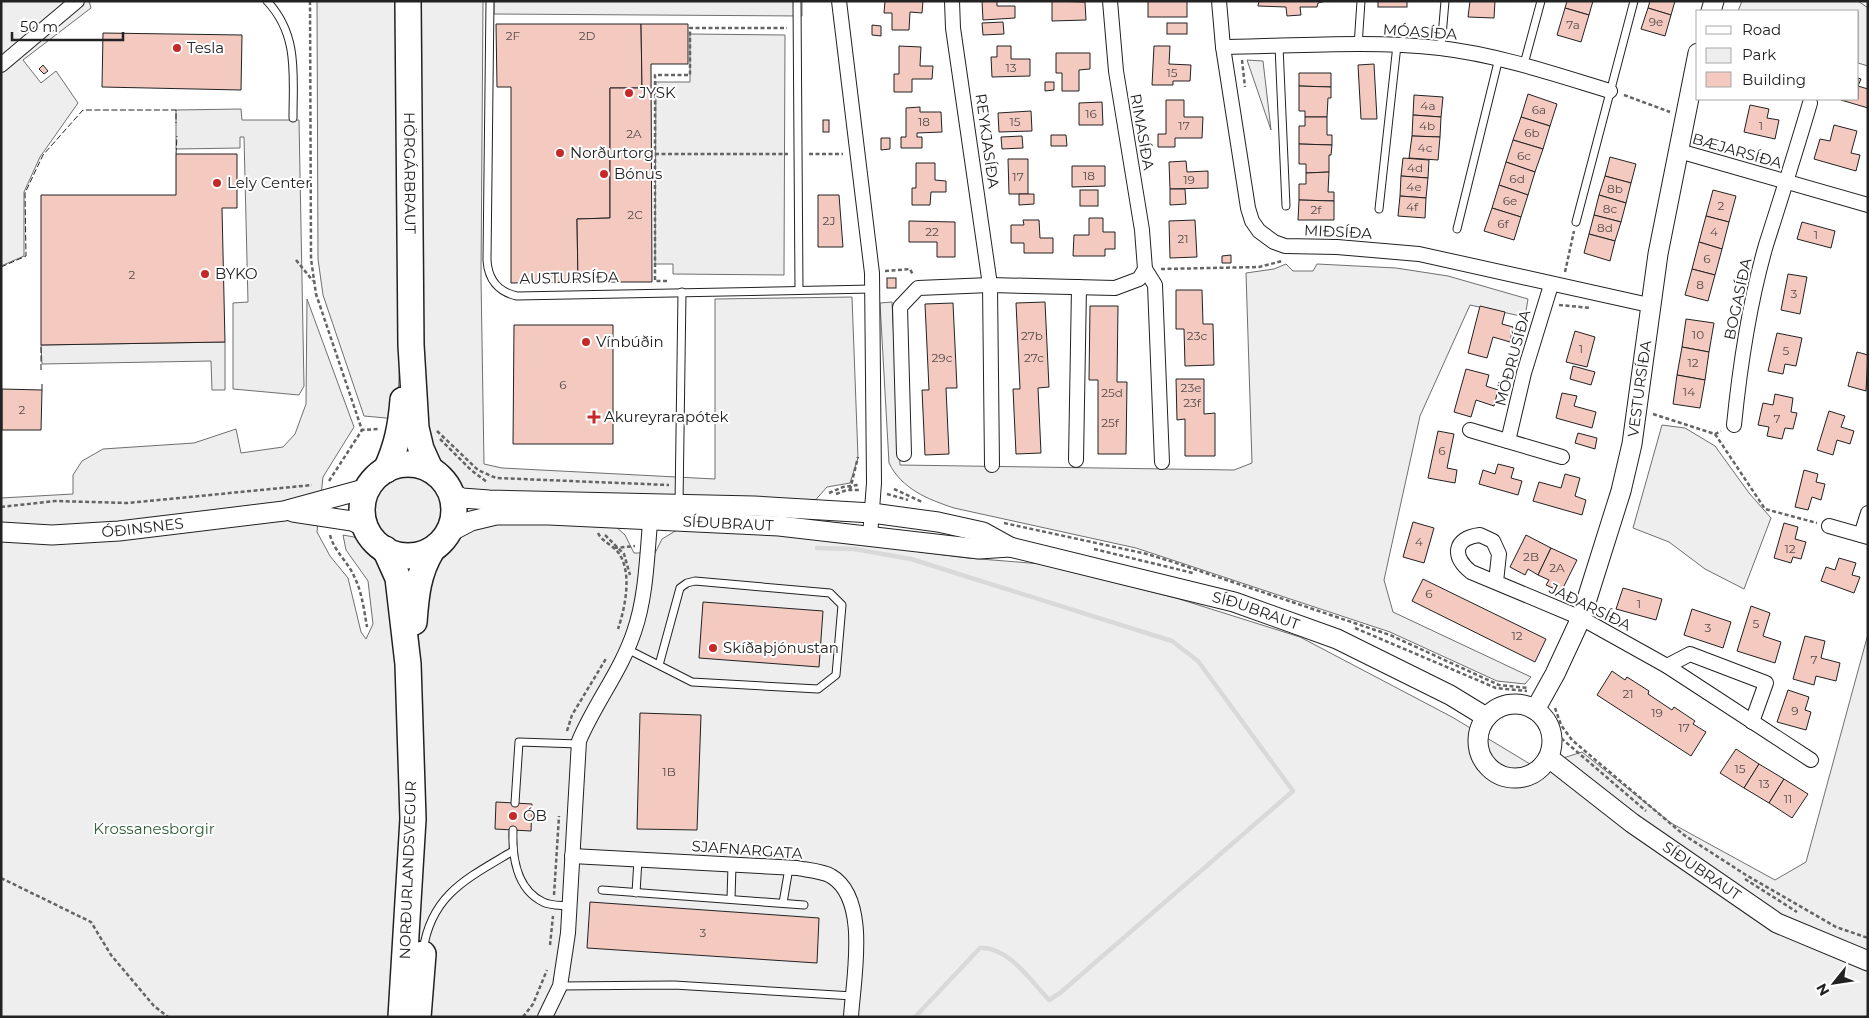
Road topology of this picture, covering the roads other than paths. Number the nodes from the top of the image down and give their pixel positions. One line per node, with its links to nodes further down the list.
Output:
1 (77, 1): 22 (street)
2 (408, 1): 41 (highway, HÖRGÁRBRAUT)
3 (490, 1): 39 (lane, AUSTURSÍÐA)
4 (797, 1): 38 (lane)
5 (839, 1): 37 (street)
6 (952, 1): 34 (street, REYKJASÍÐA)
7 (1110, 1): 33 (street, RIMASÍÐA)
8 (1219, 1): 17 (street, MIÐSÍÐA)
9 (1361, 1): 16 (lane)
10 (1445, 1): 18 (lane)
11 (1541, 1): 21 (lane)
12 (1634, 1): 23 (lane)
13 (271, 2): 25 (lane)
14 (1397, 45): 16 (street, MÓASÍÐA); 18 (street, MÓASÍÐA); 30 (lane)
15 (1279, 46): 16 (street, MÓASÍÐA); 17 (street, MÓASÍÐA); 29 (lane)
16 (1358, 46)
17 (1223, 47): 35 (street, MIÐSÍÐA)
18 (1441, 48): 19 (street, MÓASÍÐA)
19 (1499, 58): 21 (street, MÓASÍÐA); 32 (lane)
20 (1696, 62): 26 (street, VESTURSÍÐA)
21 (1524, 64): 23 (street, MÓASÍÐA)
22 (1, 65)
23 (1610, 91): 31 (lane)
24 (1810, 103): 27 (street, BÆJARSÍÐA)
25 (293, 118)
26 (1678, 151): 27 (street, BÆJARSÍÐA); 40 (street, VESTURSÍÐA)
27 (1788, 182): 28 (street, BÆJARSÍÐA); 42 (street, BOGASÍÐA)
28 (1868, 204)
29 (1286, 206)
30 (1379, 209)
31 (1576, 222)
32 (1458, 228)
33 (1145, 269): 36 (street); 48 (street, RIMASÍÐA)
34 (990, 285): 36 (street); 45 (street); 49 (street)
35 (1557, 286): 40 (street, MIÐSÍÐA); 44 (street, MÖÐRUSÍÐA)
36 (1079, 287): 47 (street)
37 (872, 289): 38 (lane, AUSTURSÍÐA); 57 (street)
38 (799, 290): 39 (lane, AUSTURSÍÐA)
39 (682, 292): 54 (lane)
40 (1649, 305): 68 (street, VESTURSÍÐA)
41 (411, 346): 50 (highway, HÖRGÁRBRAUT); 51 (highway, HÖRGÁRBRAUT)
42 (1734, 425)
43 (1470, 430): 44 (street)
44 (1508, 441): 46 (street)
45 (904, 454)
46 (1562, 457)
47 (1076, 460)
48 (1162, 462)
49 (992, 465)
50 (386, 470): 51 (highway); 52 (highway)
51 (430, 470): 53 (highway)
52 (368, 488): 55 (street, ÓÐINSNES); 60 (highway)
53 (451, 493): 56 (street, SÍÐUBRAUT); 64 (highway, NORÐURLANDSVEGUR)
54 (679, 495): 56 (street, SÍÐUBRAUT); 57 (street, SÍÐUBRAUT)
55 (284, 511): 60 (street, ÓÐINSNES); 61 (street, ÓÐINSNES)
56 (651, 512): 62 (street, SÍÐUBRAUT); 64 (street, SÍÐUBRAUT); 69 (street)
57 (872, 513): 62 (street); 65 (street, SÍÐUBRAUT)
58 (1868, 513): 63 (street)
59 (1829, 526): 63 (street)
60 (366, 527): 66 (highway, NORÐURLANDSVEGUR)
61 (1, 532)
62 (870, 536): 65 (street, SÍÐUBRAUT)
63 (1865, 536)
64 (440, 541): 66 (highway); 70 (highway, NORÐURLANDSVEGUR)
65 (1010, 547): 74 (street, SÍÐUBRAUT)
66 (385, 549): 70 (highway, NORÐURLANDSVEGUR)
67 (1496, 582): 68 (street, JAÐARSÍÐA)
68 (1581, 618): 72 (street, JAÐARSÍÐA); 73 (street, VESTURSÍÐA)
69 (627, 649): 71 (lane); 76 (street)
70 (408, 664): 96 (highway, NORÐURLANDSVEGUR)
71 (659, 665): 71 (lane)
72 (1667, 666): 75 (street, JAÐARSÍÐA); 75 (street)
73 (1538, 705): 74 (street); 77 (street)
74 (1486, 717): 77 (street)
75 (1752, 722): 78 (street, JAÐARSÍÐA)
76 (579, 744): 79 (lane); 82 (street)
77 (1549, 758): 93 (street, SÍÐUBRAUT)
78 (1811, 760)
79 (515, 803)
80 (513, 830): 81 (lane)
81 (512, 851): 91 (lane); 92 (lane)
82 (572, 856): 83 (street, SJAFNARGATA); 91 (street)
83 (638, 860): 84 (street, SJAFNARGATA); 87 (lane)
84 (732, 865): 85 (street, SJAFNARGATA); 88 (lane)
85 (789, 868): 89 (lane); 95 (street, SJAFNARGATA)
86 (602, 890): 87 (lane)
87 (636, 892): 88 (lane)
88 (731, 899): 89 (lane)
89 (783, 903): 90 (lane)
90 (804, 905)
91 (569, 906): 94 (street)
92 (423, 954): 97 (highway)
93 (1868, 961)
94 (560, 986): 95 (lane); 98 (street)
95 (852, 996): 99 (street, SJAFNARGATA)
96 (401, 1017)
97 (418, 1017)
98 (544, 1017)
99 (851, 1017)

